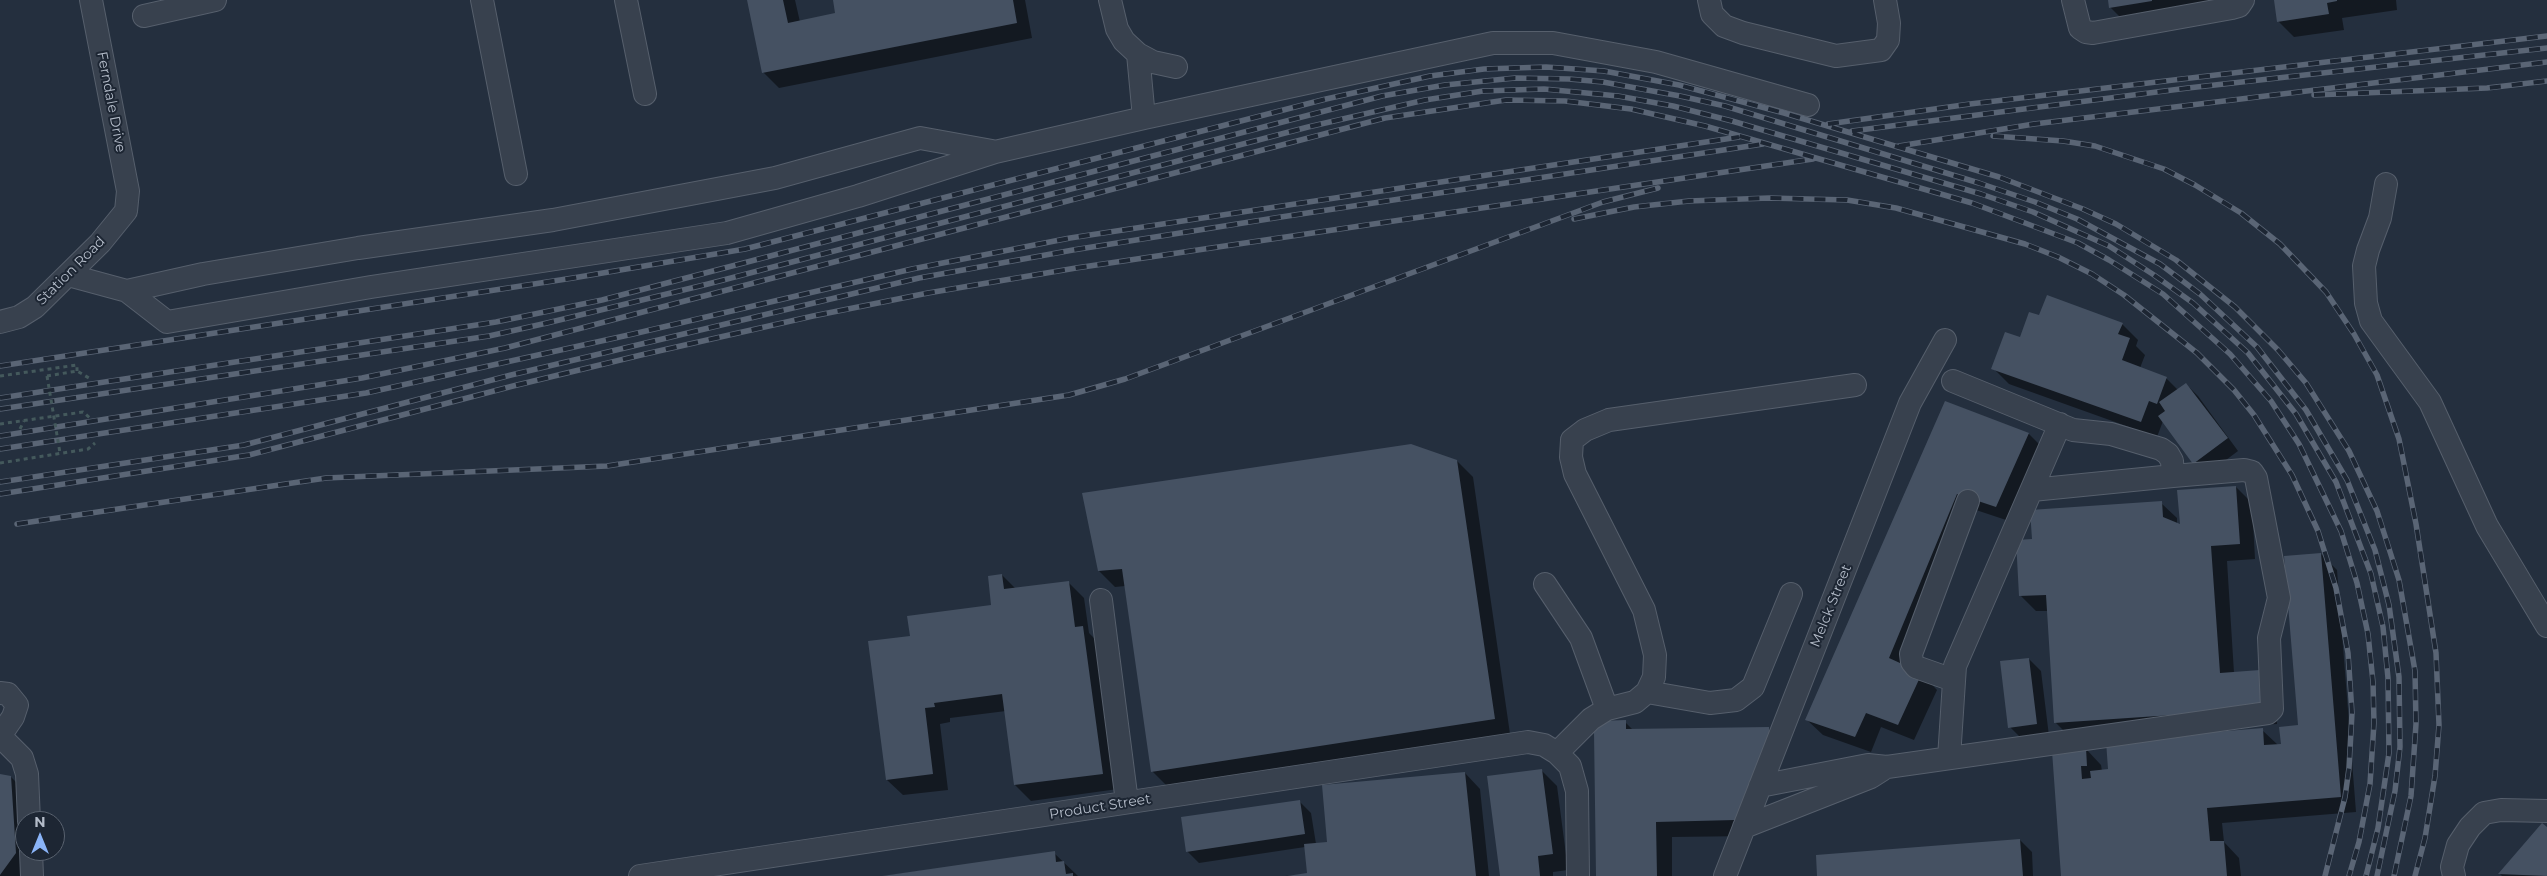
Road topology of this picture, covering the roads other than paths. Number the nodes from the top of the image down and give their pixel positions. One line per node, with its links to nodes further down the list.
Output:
1 (91, 0): 19 (street, Ferndale Drive)
2 (215, 0): 10 (street)
3 (482, 0): 17 (street)
4 (626, 0): 13 (street)
5 (1110, 0): 11 (street)
6 (1708, 0): 7 (street)
7 (1885, 0)
8 (2073, 0): 9 (street)
9 (2243, 0)
10 (144, 16)
11 (1138, 54): 12 (street); 15 (street)
12 (1176, 67)
13 (644, 94)
14 (1808, 105): 15 (street)
15 (1144, 118): 16 (street)
16 (995, 152): 21 (street); 21 (street)
17 (516, 174)
18 (2386, 184): 33 (street)
19 (128, 204): 20 (street, Station Road)
20 (68, 275): 21 (street); 22 (street, Station Road)
21 (127, 291)
22 (0, 322)
23 (1945, 340): 42 (street, Melck Street)
24 (1953, 380): 26 (street)
25 (1855, 385): 35 (street)
26 (2060, 424): 27 (street); 28 (street)
27 (2173, 476): 28 (street); 40 (street)
28 (2032, 490): 34 (street)
29 (1968, 501): 34 (street)
30 (1545, 584): 37 (street)
31 (1791, 594): 35 (street)
32 (1101, 600): 43 (street)
33 (2547, 626)
34 (1953, 680): 40 (street)
35 (1647, 692): 37 (street)
36 (8, 699): 38 (street)
37 (1607, 709): 39 (street)
38 (0, 736): 44 (street)
39 (1557, 753): 43 (street, Product Street); 50 (street)
40 (1949, 758): 41 (street)
41 (1887, 767): 42 (street); 46 (street)
42 (1760, 786): 46 (street, Melck Street)
43 (1127, 802): 49 (street, Product Street)
44 (29, 811)
45 (2547, 811): 52 (street)
46 (1744, 828): 51 (street, Melck Street)
47 (31, 861): 48 (street)
48 (32, 876)
49 (640, 876)
50 (1578, 876)
51 (1725, 876)
52 (2454, 876)

